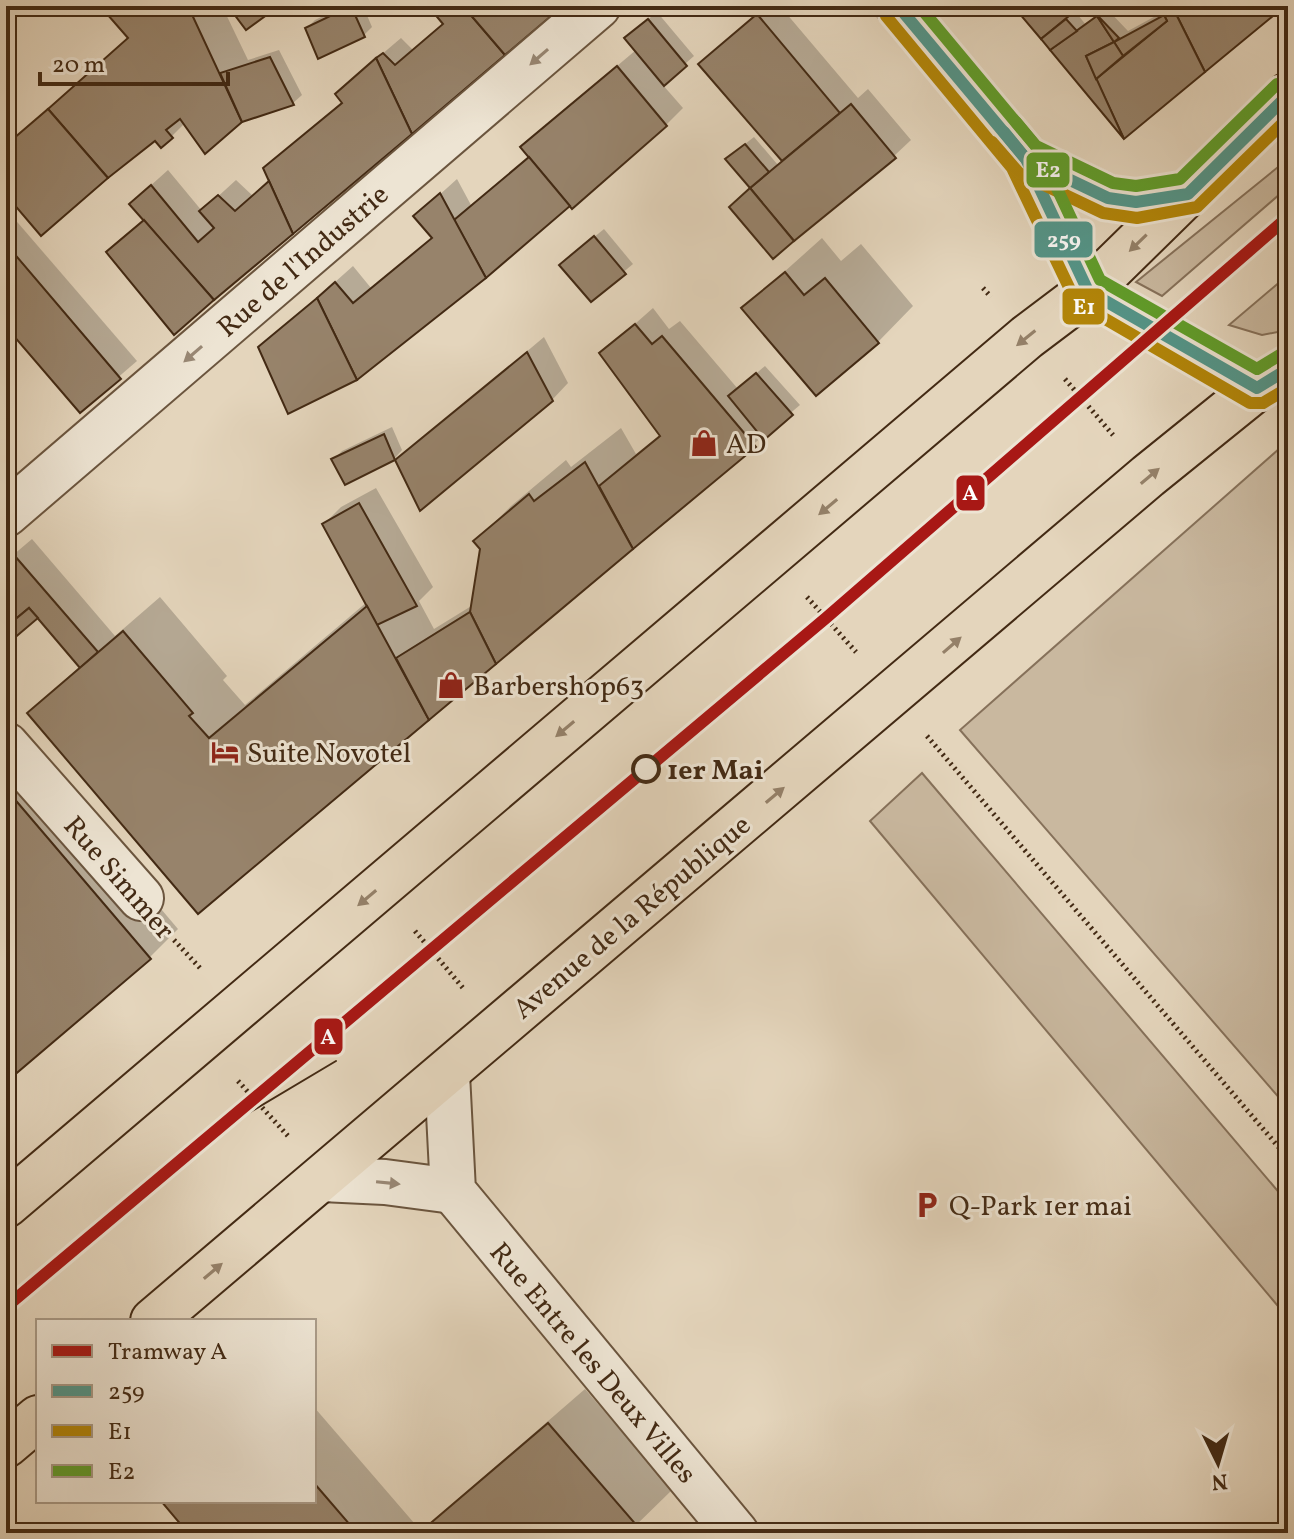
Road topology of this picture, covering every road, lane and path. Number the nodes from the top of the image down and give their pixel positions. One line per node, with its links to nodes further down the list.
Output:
1 (598, 6): 11 (street, Rue de l'Industrie, one-way to 11)
2 (898, 6): 4 (street)
3 (1288, 95): 5 (main road)
4 (1026, 159): 5 (street); 7 (street)
5 (1188, 194): 7 (main road, one-way to 7)
6 (983, 288): 8 (path)
7 (1088, 291): 8 (main road); 9 (street, Avenue de la République)
8 (1027, 337): 10 (path); 12 (main road, one-way to 12)
9 (1272, 379): 10 (main road, Avenue de la République, one-way to 9)
10 (1148, 476): 13 (main road, Avenue de la République, one-way to 10)
11 (6, 514)
12 (772, 555): 13 (path); 15 (main road, one-way to 15)
13 (893, 695): 18 (main road, Avenue de la République, one-way to 13); 21 (path)
14 (6, 745): 16 (street, Rue Simmer)
15 (379, 888): 17 (main road, one-way to 17); 18 (path)
16 (141, 898): 17 (path, Rue Simmer)
17 (236, 1006): 19 (main road)
18 (498, 1029): 20 (main road, Avenue de la République)
19 (199, 1040): 22 (path); 24 (main road)
20 (447, 1074): 22 (main road, Avenue de la République); 23 (street)
21 (1288, 1158)
22 (322, 1179): 23 (street, one-way to 23); 25 (main road, Avenue de la République, one-way to 22)
23 (453, 1191): 28 (street, Rue Entre les Deux Villes)
24 (6, 1205)
25 (155, 1319)
26 (36, 1420): 27 (main road)
27 (6, 1445)
28 (736, 1533)

